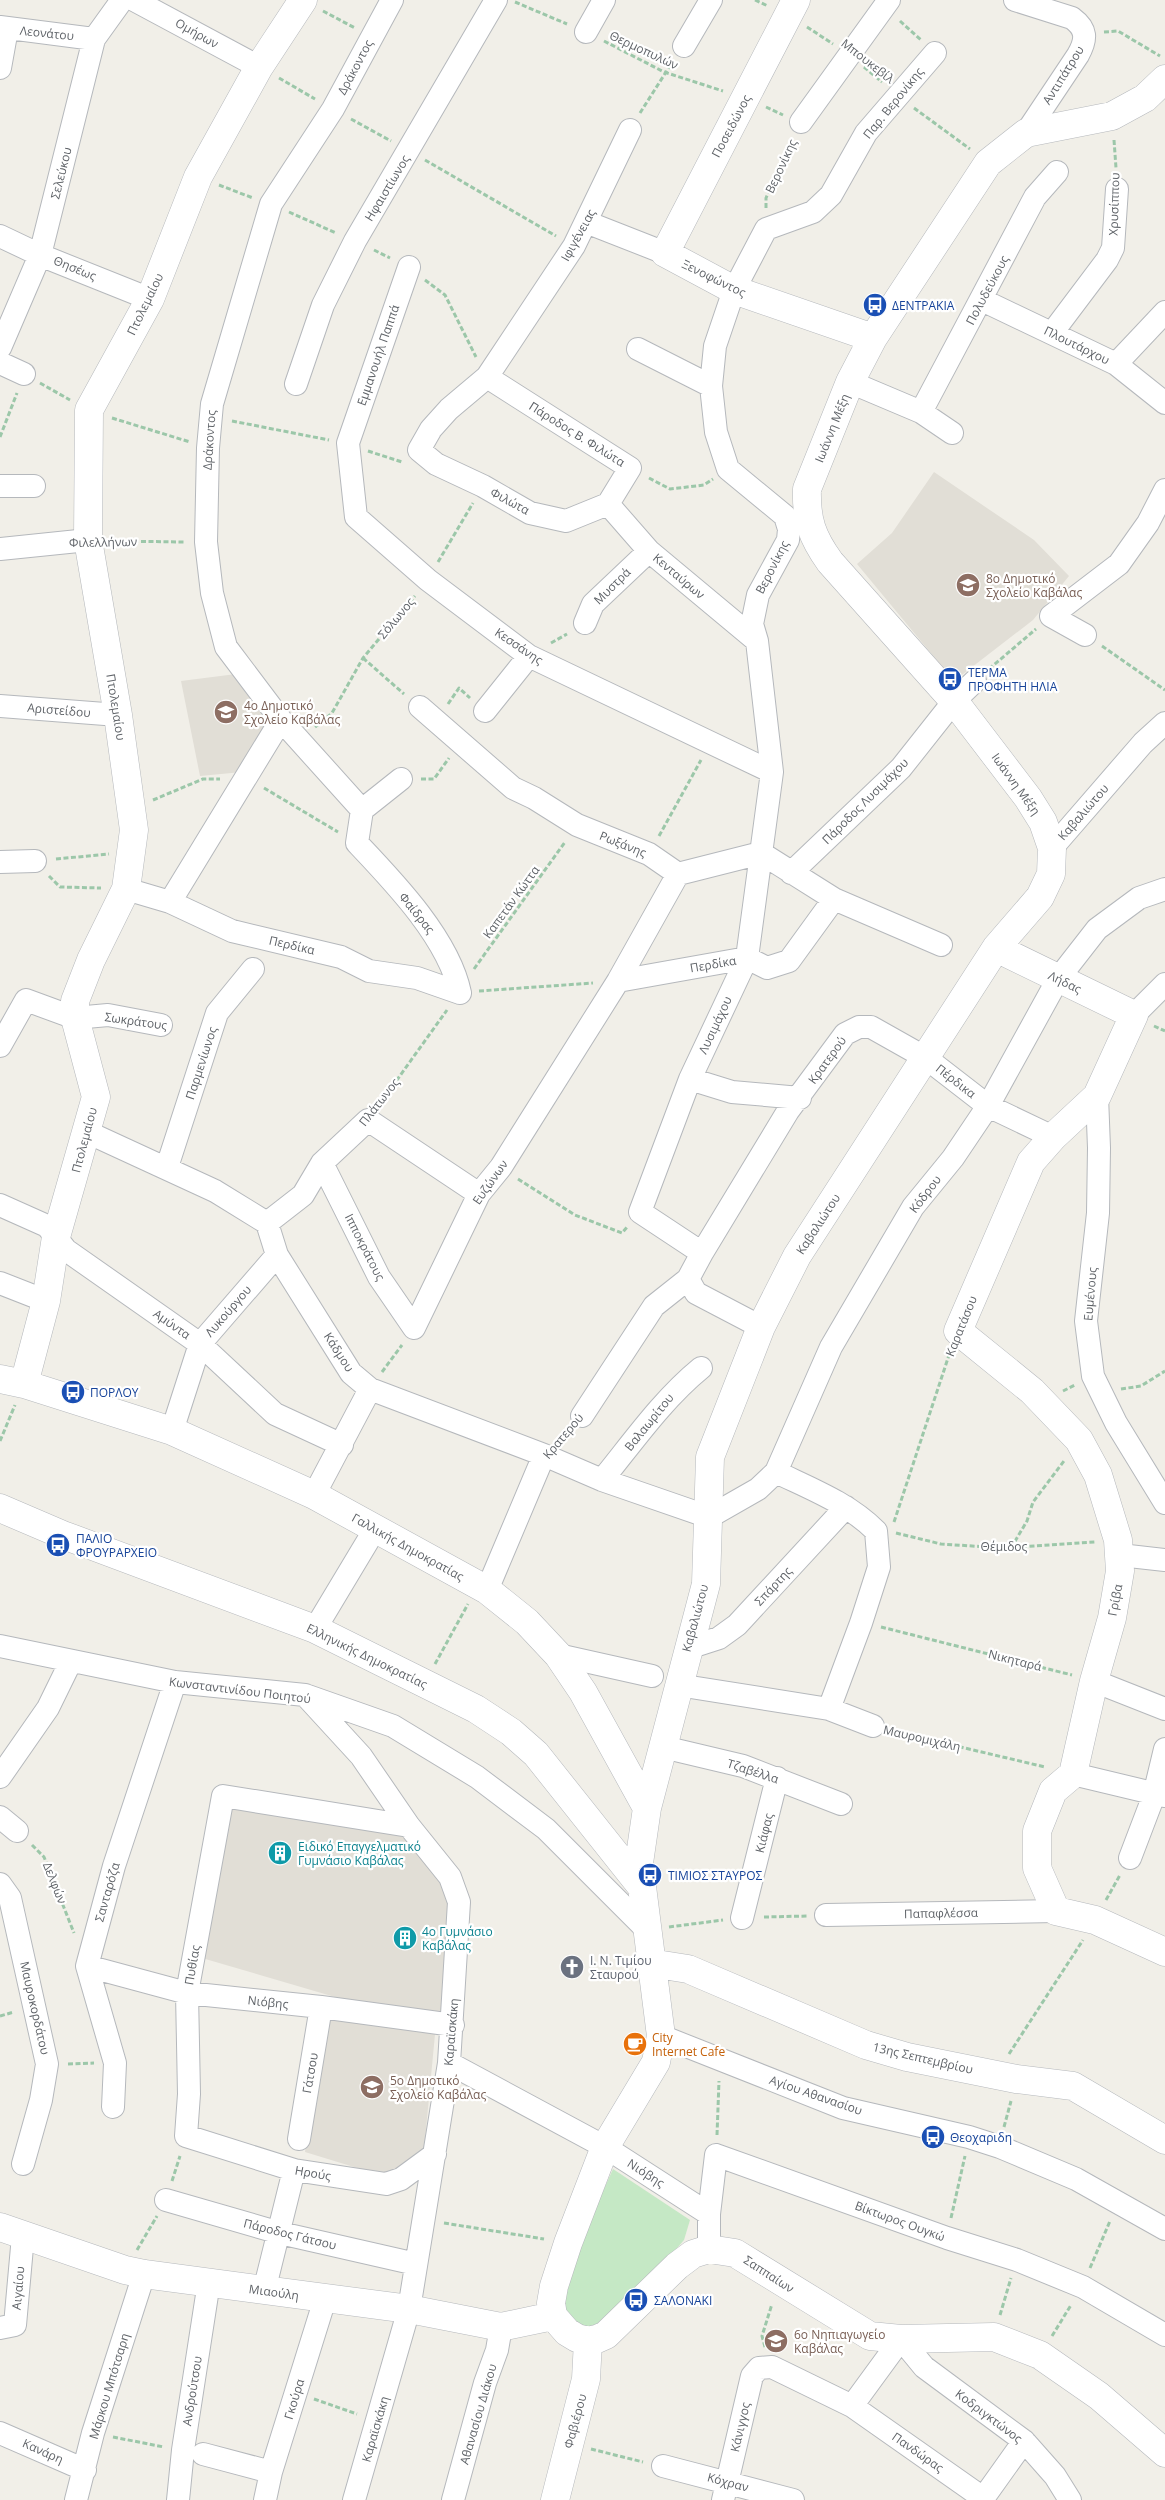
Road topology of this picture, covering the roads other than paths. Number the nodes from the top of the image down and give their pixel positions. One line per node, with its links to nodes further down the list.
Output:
1 (122, 0): 15 (street, Σελεύκου)
2 (134, 0): 12 (street, Ομήρων)
3 (303, 0): 18 (street, Πτολεμαίου)
4 (392, 0): 68 (street, Δράκοντος)
5 (496, 0): 44 (street, Ηφαιστίωνος)
6 (604, 0): 14 (street)
7 (709, 0): 16 (street)
8 (1015, 0): 10 (street, Αντιπάτρου)
9 (887, 4): 21 (street)
10 (1044, 4): 23 (street, Αντιπάτρου)
11 (792, 7): 28 (street, Ποσειδώνος)
12 (173, 8): 18 (street, Ομήρων)
13 (3, 28): 15 (street, Λεονάτου); 19 (street)
14 (586, 32)
15 (94, 39): 29 (street, Σελεύκου)
16 (684, 46)
17 (934, 52): 31 (street, Παρ. Βερονίκης)
18 (259, 67): 32 (street, Πτολεμαίου)
19 (0, 68)
20 (1165, 79): 23 (street, Ιωάννη Μέξη)
21 (801, 122)
22 (630, 130): 26 (street, Ιφιγένειας)
23 (1026, 133): 36 (street, Ιωάννη Μέξη)
24 (1057, 172): 33 (street, Πολυδεύκους)
25 (1117, 189): 35 (street, Χρυσίππου)
26 (586, 222): 28 (street, Ξενοφώντος); 42 (street, Ιφιγένειας)
27 (0, 236): 29 (street, Θησέως)
28 (664, 253): 31 (street, Ξενοφώντος)
29 (40, 255): 32 (street, Θησέως); 37 (street, Σελεύκου)
30 (409, 267): 49 (street, Εμμανουήλ Παππά)
31 (734, 290): 36 (street, Ξενοφώντος); 45 (street)
32 (150, 299): 55 (street, Πτολεμαίου)
33 (982, 300): 35 (street, Πλουτάρχου); 47 (street, Πολυδεύκους)
34 (1165, 312): 40 (street)
35 (1052, 333): 40 (street, Πλουτάρχου)
36 (873, 338): 43 (street, Ιωάννη Μέξη)
37 (0, 348)
38 (638, 349): 45 (street)
39 (0, 362): 41 (street)
40 (1116, 364): 46 (street, Πλουτάρχου)
41 (24, 374)
42 (487, 377): 50 (street, Ιφιγένειας); 54 (street, Πάροδος Β. Φιλώτα)
43 (850, 382): 47 (street); 63 (street, Ιωάννη Μέξη)
44 (296, 384)
45 (711, 386): 60 (street, Βερονίκης)
46 (1165, 403)
47 (921, 412): 48 (street)
48 (952, 433)
49 (348, 443): 61 (street, Κεσσάνης)
50 (418, 450): 54 (street, Φιλώτα)
51 (0, 486): 52 (street)
52 (34, 486)
53 (1165, 490): 59 (street)
54 (608, 504): 57 (street, Κενταύρων)
55 (88, 540): 56 (street, Φιλελλήνων); 67 (street, Πτολεμαίου)
56 (0, 548)
57 (649, 551): 58 (street, Μυστρά); 60 (street, Κενταύρων)
58 (585, 623)
59 (1085, 635)
60 (757, 641): 70 (street, Λυσιμάχου)
61 (529, 656): 65 (street); 70 (street, Κεσσάνης)
62 (975, 681): 63 (street, Πάροδος Λυσιμάχου)
63 (954, 701): 73 (street, Ιωάννη Μέξη); 77 (street, Πάροδος Λυσιμάχου)
64 (0, 706): 67 (street, Αριστείδου)
65 (485, 711)
66 (428, 714): 78 (street, Ρωξάνης)
67 (118, 715): 79 (street, Πτολεμαίου)
68 (281, 720): 72 (street, Δράκοντος); 82 (street)
69 (1165, 723): 73 (street, Καβαλιώτου)
70 (772, 772): 74 (street, Λυσιμάχου)
71 (401, 779): 72 (street)
72 (362, 810): 90 (street, Φαίδρας)
73 (1052, 848): 84 (street, Καβαλιώτου)
74 (761, 853): 77 (street); 78 (street); 85 (street, Λυσιμάχου)
75 (35, 861): 76 (street)
76 (0, 862)
77 (791, 873): 81 (street)
78 (678, 874): 88 (street, Ευζώνων)
79 (126, 889): 82 (street, Περδίκα); 92 (street, Πτολεμαίου)
80 (1165, 889): 87 (street, Κόδρου)
81 (834, 899): 83 (street); 85 (street, Περδίκα)
82 (170, 902): 90 (street, Περδίκα)
83 (941, 945)
84 (996, 948): 87 (street, Λήδας); 96 (street, Καβαλιώτου)
85 (747, 958): 88 (street, Περδίκα); 97 (street, Λυσιμάχου)
86 (253, 970): 104 (street, Παρμενίωνος)
87 (1058, 978): 91 (street, Λήδας); 100 (street, Κόδρου)
88 (618, 981): 105 (street, Ευζώνων)
89 (1165, 984): 91 (street, Καρατάσου)
90 (460, 991)
91 (1134, 1016): 98 (street, Καρατάσου)
92 (75, 1018): 93 (street, Σωκράτους); 95 (street, Σωκράτους); 101 (street, Πτολεμαίου)
93 (161, 1025)
94 (859, 1027): 96 (street, Πέρδικα); 99 (street, Κρατερού)
95 (0, 1046)
96 (926, 1058): 100 (street, Πέρδικα); 114 (street, Καβαλιώτου)
97 (690, 1079): 99 (street); 109 (street, Λυσιμάχου)
98 (1097, 1096): 102 (street, Καρατάσου); 128 (street, Ευμένους)
99 (800, 1098): 109 (street, Κρατερού)
100 (988, 1106): 102 (street, Πέρδικα); 125 (street, Κόδρου)
101 (87, 1132): 104 (street); 108 (street, Πτολεμαίου)
102 (1053, 1137): 116 (street, Καρατάσου)
103 (322, 1163): 105 (street, Πλάτωνος); 107 (street, Πλάτωνος); 115 (street, Ιπποκράτους)
104 (167, 1167): 107 (street)
105 (479, 1194): 115 (street, Ευζώνων)
106 (0, 1205): 108 (street, Αμύντα)
107 (268, 1223): 110 (street, Κάδμου)
108 (56, 1237): 113 (street, Πτολεμαίου); 117 (street, Αμύντα)
109 (702, 1253): 111 (street)
110 (277, 1255): 117 (street, Λυκούργου); 120 (street, Κάδμου)
111 (688, 1279): 114 (street); 121 (street, Κρατερού)
112 (0, 1283): 113 (street)
113 (46, 1302): 119 (street, Πτολεμαίου)
114 (761, 1327): 131 (street, Καβαλιώτου)
115 (414, 1328)
116 (958, 1330): 133 (street, Γρίβα)
117 (200, 1344): 122 (street, Λυκούργου); 123 (street, Αμύντα)
118 (701, 1368): 126 (street, Βαλαωρίτου)
119 (12, 1382): 122 (street, Γαλλικής Δημοκρατίας)
120 (370, 1389): 123 (street); 124 (street, Κάδμου)
121 (582, 1416)
122 (172, 1431): 127 (street, Γαλλικής Δημοκρατίας)
123 (342, 1445): 127 (street)
124 (544, 1456): 126 (street, Κάδμου); 135 (street, Κρατερού)
125 (776, 1472): 129 (street); 131 (street, Κόδρου)
126 (602, 1480): 131 (street, Κάδμου)
127 (314, 1495): 132 (street, Γαλλικής Δημοκρατίας)
128 (1165, 1503)
129 (846, 1507): 138 (street, Σπάρτης); 146 (street)
130 (0, 1508): 136 (street, Ελληνικής Δημοκρατίας)
131 (708, 1517): 138 (street, Καβαλιώτου)
132 (375, 1529): 135 (street, Γαλλικής Δημοκρατίας); 136 (street)
133 (1119, 1547): 134 (street); 142 (street, Γρίβα)
134 (1165, 1560)
135 (482, 1588): 139 (street, Γαλλικής Δημοκρατίας)
136 (316, 1628): 160 (street, Ελληνικής Δημοκρατίας)
137 (0, 1646): 140 (street, Κωνσταντινίδου Ποιητού)
138 (688, 1648): 144 (street, Καβαλιώτου)
139 (558, 1655): 141 (street); 156 (street, Γαλλικής Δημοκρατίας)
140 (71, 1661): 143 (street, Κωνσταντινίδου Ποιητού); 152 (street)
141 (652, 1676)
142 (1094, 1681): 147 (street); 151 (street, Γρίβα)
143 (176, 1682): 145 (street, Κωνσταντινίδου Ποιητού); 167 (street, Σανταρόζα)
144 (678, 1685): 146 (street, Μαυρομιχάλη); 149 (street, Καβαλιώτου)
145 (305, 1696): 157 (street, Καραϊσκάκη); 164 (street, Κωνσταντινίδου Ποιητού)
146 (829, 1708): 148 (street, Μαυρομιχάλη)
147 (1165, 1709)
148 (873, 1726)
149 (663, 1747): 153 (street, Τζαβέλλα); 156 (street, Καβαλιώτου)
150 (1165, 1749): 154 (street)
151 (1073, 1774): 154 (street); 161 (street)
152 (0, 1777)
153 (777, 1778): 155 (street, Τζαβέλλα); 163 (street, Κιάφας)
154 (1160, 1796): 158 (street)
155 (841, 1804)
156 (646, 1808): 160 (street)
157 (409, 1826): 168 (street, Πυθίας); 170 (street, Καραϊσκάκη)
158 (1130, 1858)
159 (0, 1884): 179 (street, Μαυροκορδάτου)
160 (641, 1886): 164 (street)
161 (1056, 1910): 162 (street, Παπαφλέσσα); 165 (street)
162 (826, 1915)
163 (742, 1918)
164 (646, 1929): 166 (street)
165 (1165, 1952)
166 (650, 1963): 171 (street); 176 (street, 13ης Σεπτεμβρίου)
167 (87, 1966): 168 (street, Νιόβης); 173 (street)
168 (187, 1994): 169 (street, Νιόβης); 174 (street, Πυθίας)
169 (321, 2007): 170 (street, Νιόβης); 175 (street, Γάτσου)
170 (452, 2025): 172 (street, Καραϊσκάκη)
171 (661, 2036): 177 (street); 183 (street, Αγίου Αθανασίου)
172 (449, 2063): 177 (street, Νιόβης); 178 (street, Καραϊσκάκη)
173 (113, 2107)
174 (186, 2136): 180 (street, Ηρούς)
175 (299, 2139)
176 (1165, 2140)
177 (605, 2147): 182 (street, Νιόβης); 193 (street)
178 (435, 2154): 180 (street, Ηρούς); 187 (street, Καραϊσκάκη)
179 (23, 2164)
180 (294, 2170): 185 (street)
181 (166, 2200): 185 (street, Πάροδος Γάτσου)
182 (709, 2214): 186 (street); 196 (street, Βίκτωρος Ουγκώ)
183 (1165, 2229)
184 (11, 2232): 188 (street, Μιαούλη); 195 (street, Αιγαίου)
185 (280, 2233): 187 (street, Πάροδος Γάτσου); 190 (street)
186 (709, 2249): 197 (street, Σαππαίων); 198 (street)
187 (416, 2264): 192 (street, Καραϊσκάκη)
188 (144, 2274): 189 (street, Μιαούλη); 206 (street, Μάρκου Μπότσαρη)
189 (209, 2282): 190 (street, Μιαούλη); 203 (street, Ανδρούτσου)
190 (264, 2291): 191 (street, Μιαούλη)
191 (324, 2299): 192 (street, Μιαούλη); 207 (street, Γκούρα)
192 (409, 2309): 194 (street, Μιαούλη); 213 (street, Καραϊσκάκη)
193 (553, 2316): 194 (street, Μιαούλη); 198 (street)
194 (501, 2327): 214 (street, Αθανασίου Διάκου)
195 (0, 2328)
196 (1165, 2335)
197 (901, 2339): 200 (street); 202 (street, Κοδριγκτώνος); 204 (street, Σαππαίων)
198 (588, 2341): 215 (street, Φαβιέρου)
199 (772, 2367): 200 (street, Πανδώρας); 208 (street, Κάνιγγος)
200 (852, 2406): 209 (street, Πανδώρας)
201 (2, 2439): 206 (street, Κανάρη)
202 (1024, 2442): 209 (street); 217 (street, Κοδριγκτώνος)
203 (193, 2452): 207 (street); 211 (street, Ανδρούτσου)
204 (1165, 2453)
205 (663, 2466): 208 (street, Κόχραν)
206 (85, 2470): 210 (street, Μάρκου Μπότσαρη)
207 (272, 2472): 212 (street, Γκούρα)
208 (725, 2491): 216 (street, Κόχραν)
209 (983, 2499)
210 (76, 2500)
211 (178, 2500)
212 (265, 2500)
213 (354, 2500)
214 (453, 2500)
215 (555, 2500)
216 (793, 2500)
217 (1070, 2500)

